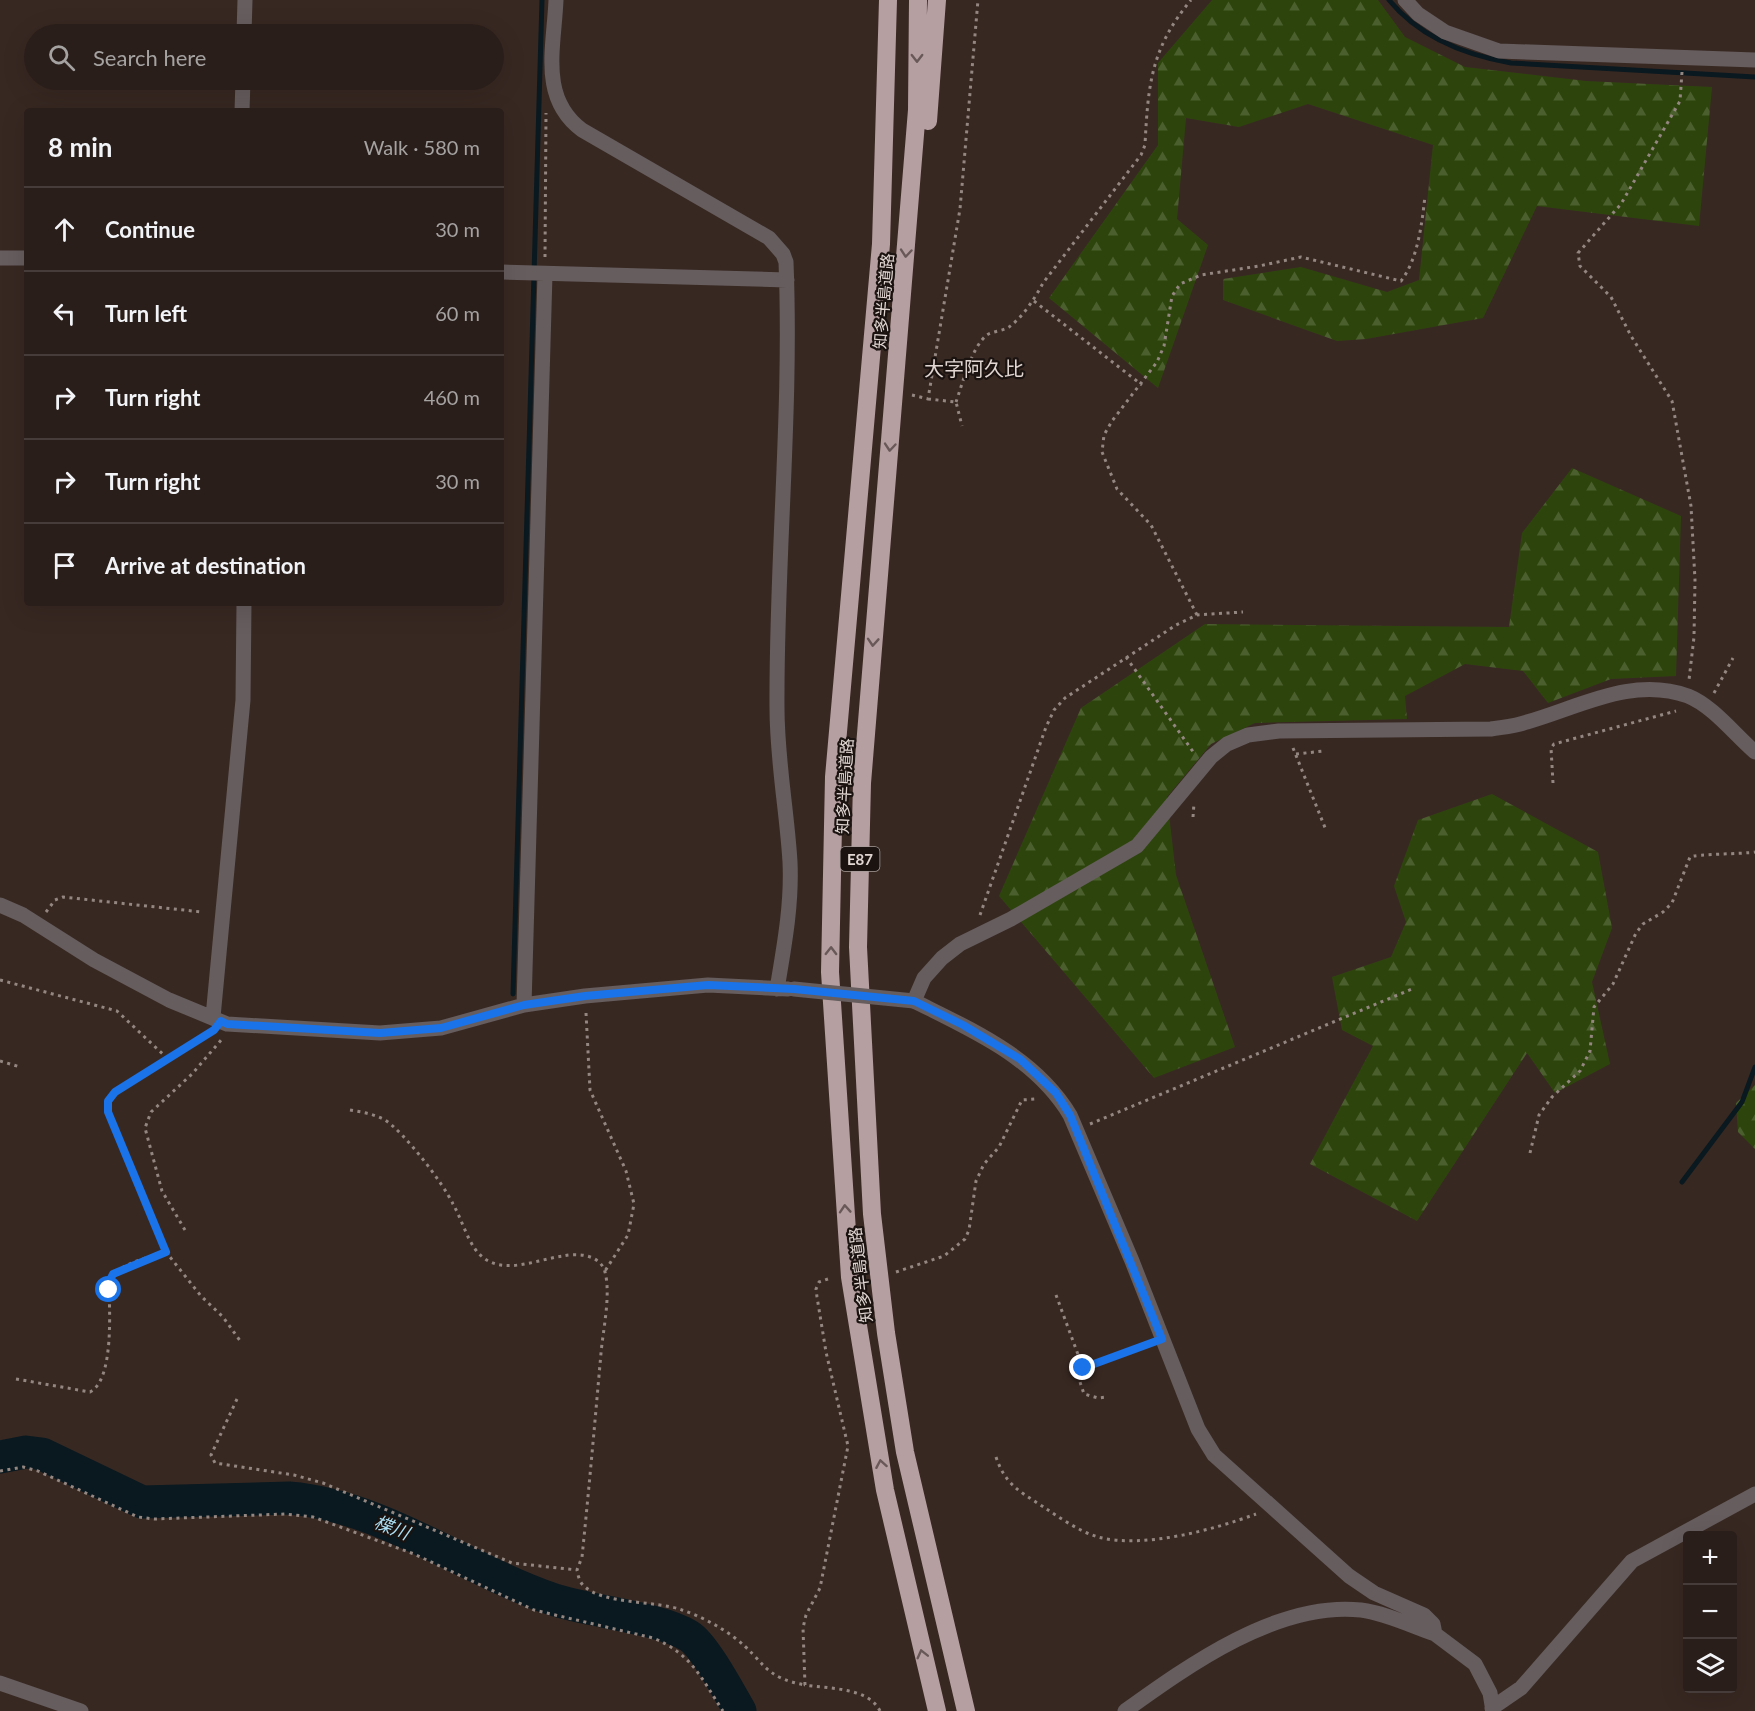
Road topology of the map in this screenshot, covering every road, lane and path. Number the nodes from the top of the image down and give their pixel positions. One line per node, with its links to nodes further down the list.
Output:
1 (245, 0): 9 (street)
2 (556, 0): 13 (street)
3 (888, 0): 84 (highway, 知多半島道路 / E87, one-way to 3)
4 (918, 0): 16 (highway, 知多半島道路 / E87, one-way to 16)
5 (937, 0): 16 (highway)
6 (978, 0): 25 (path)
7 (1191, 0): 22 (path)
8 (1405, 0): 10 (street)
9 (244, 24)
10 (1682, 59): 11 (street); 33 (path)
11 (1755, 60)
12 (243, 90): 14 (street)
13 (556, 99): 20 (path); 21 (street)
14 (243, 108)
15 (1425, 196): 23 (path)
16 (909, 227): 85 (highway, 知多半島道路 / E87, one-way to 85)
17 (0, 258): 18 (street)
18 (24, 258)
19 (504, 272): 20 (street)
20 (545, 274): 21 (street); 51 (street)
21 (787, 280): 47 (street)
22 (1034, 301): 23 (path); 26 (path)
23 (1142, 385): 30 (path)
24 (912, 395): 25 (path)
25 (928, 399): 26 (path)
26 (956, 402): 27 (path)
27 (962, 426)
28 (244, 606): 52 (street)
29 (1243, 612): 30 (path)
30 (1197, 615): 31 (path)
31 (1126, 657): 38 (path); 45 (path)
32 (1733, 658): 33 (path)
33 (1696, 702): 36 (street); 38 (street); 39 (path)
34 (1293, 746): 37 (path)
35 (1324, 751): 37 (path)
36 (1755, 752)
37 (1296, 754): 40 (path)
38 (1204, 767): 45 (street)
39 (1553, 783)
40 (1326, 830)
41 (1755, 852): 59 (path)
42 (0, 905): 44 (street)
43 (202, 912): 44 (path)
44 (38, 924): 52 (street)
45 (983, 933): 50 (street)
46 (0, 980): 53 (path)
47 (777, 989): 49 (street); 50 (street, bridge)
48 (1412, 989): 58 (path)
49 (585, 996): 51 (street); 62 (path)
50 (914, 1001): 58 (street)
51 (524, 1005): 52 (street)
52 (222, 1021): 53 (path); 60 (path)
53 (168, 1059): 61 (path)
54 (0, 1062): 55 (path)
55 (20, 1067)
56 (1039, 1101): 63 (path)
57 (350, 1110): 62 (path)
58 (1077, 1132): 66 (street)
59 (1530, 1153)
60 (185, 1230)
61 (166, 1252): 67 (path); 69 (path)
62 (605, 1271): 76 (path)
63 (895, 1273)
64 (828, 1279): 79 (path)
65 (1056, 1295): 68 (path)
66 (1162, 1339): 68 (path); 75 (street)
67 (241, 1342)
68 (1083, 1368): 70 (path)
69 (16, 1379)
70 (1107, 1397)
71 (237, 1399): 76 (path)
72 (996, 1457): 75 (path)
73 (0, 1471): 82 (path)
74 (1755, 1494): 80 (street)
75 (1271, 1506): 77 (street)
76 (576, 1570): 79 (path)
77 (1435, 1634): 80 (street); 86 (street)
78 (0, 1683): 81 (street)
79 (806, 1684): 83 (path)
80 (1492, 1709)
81 (81, 1711)
82 (723, 1711)
83 (880, 1711)
84 (937, 1711)
85 (966, 1711)
86 (1125, 1711)

